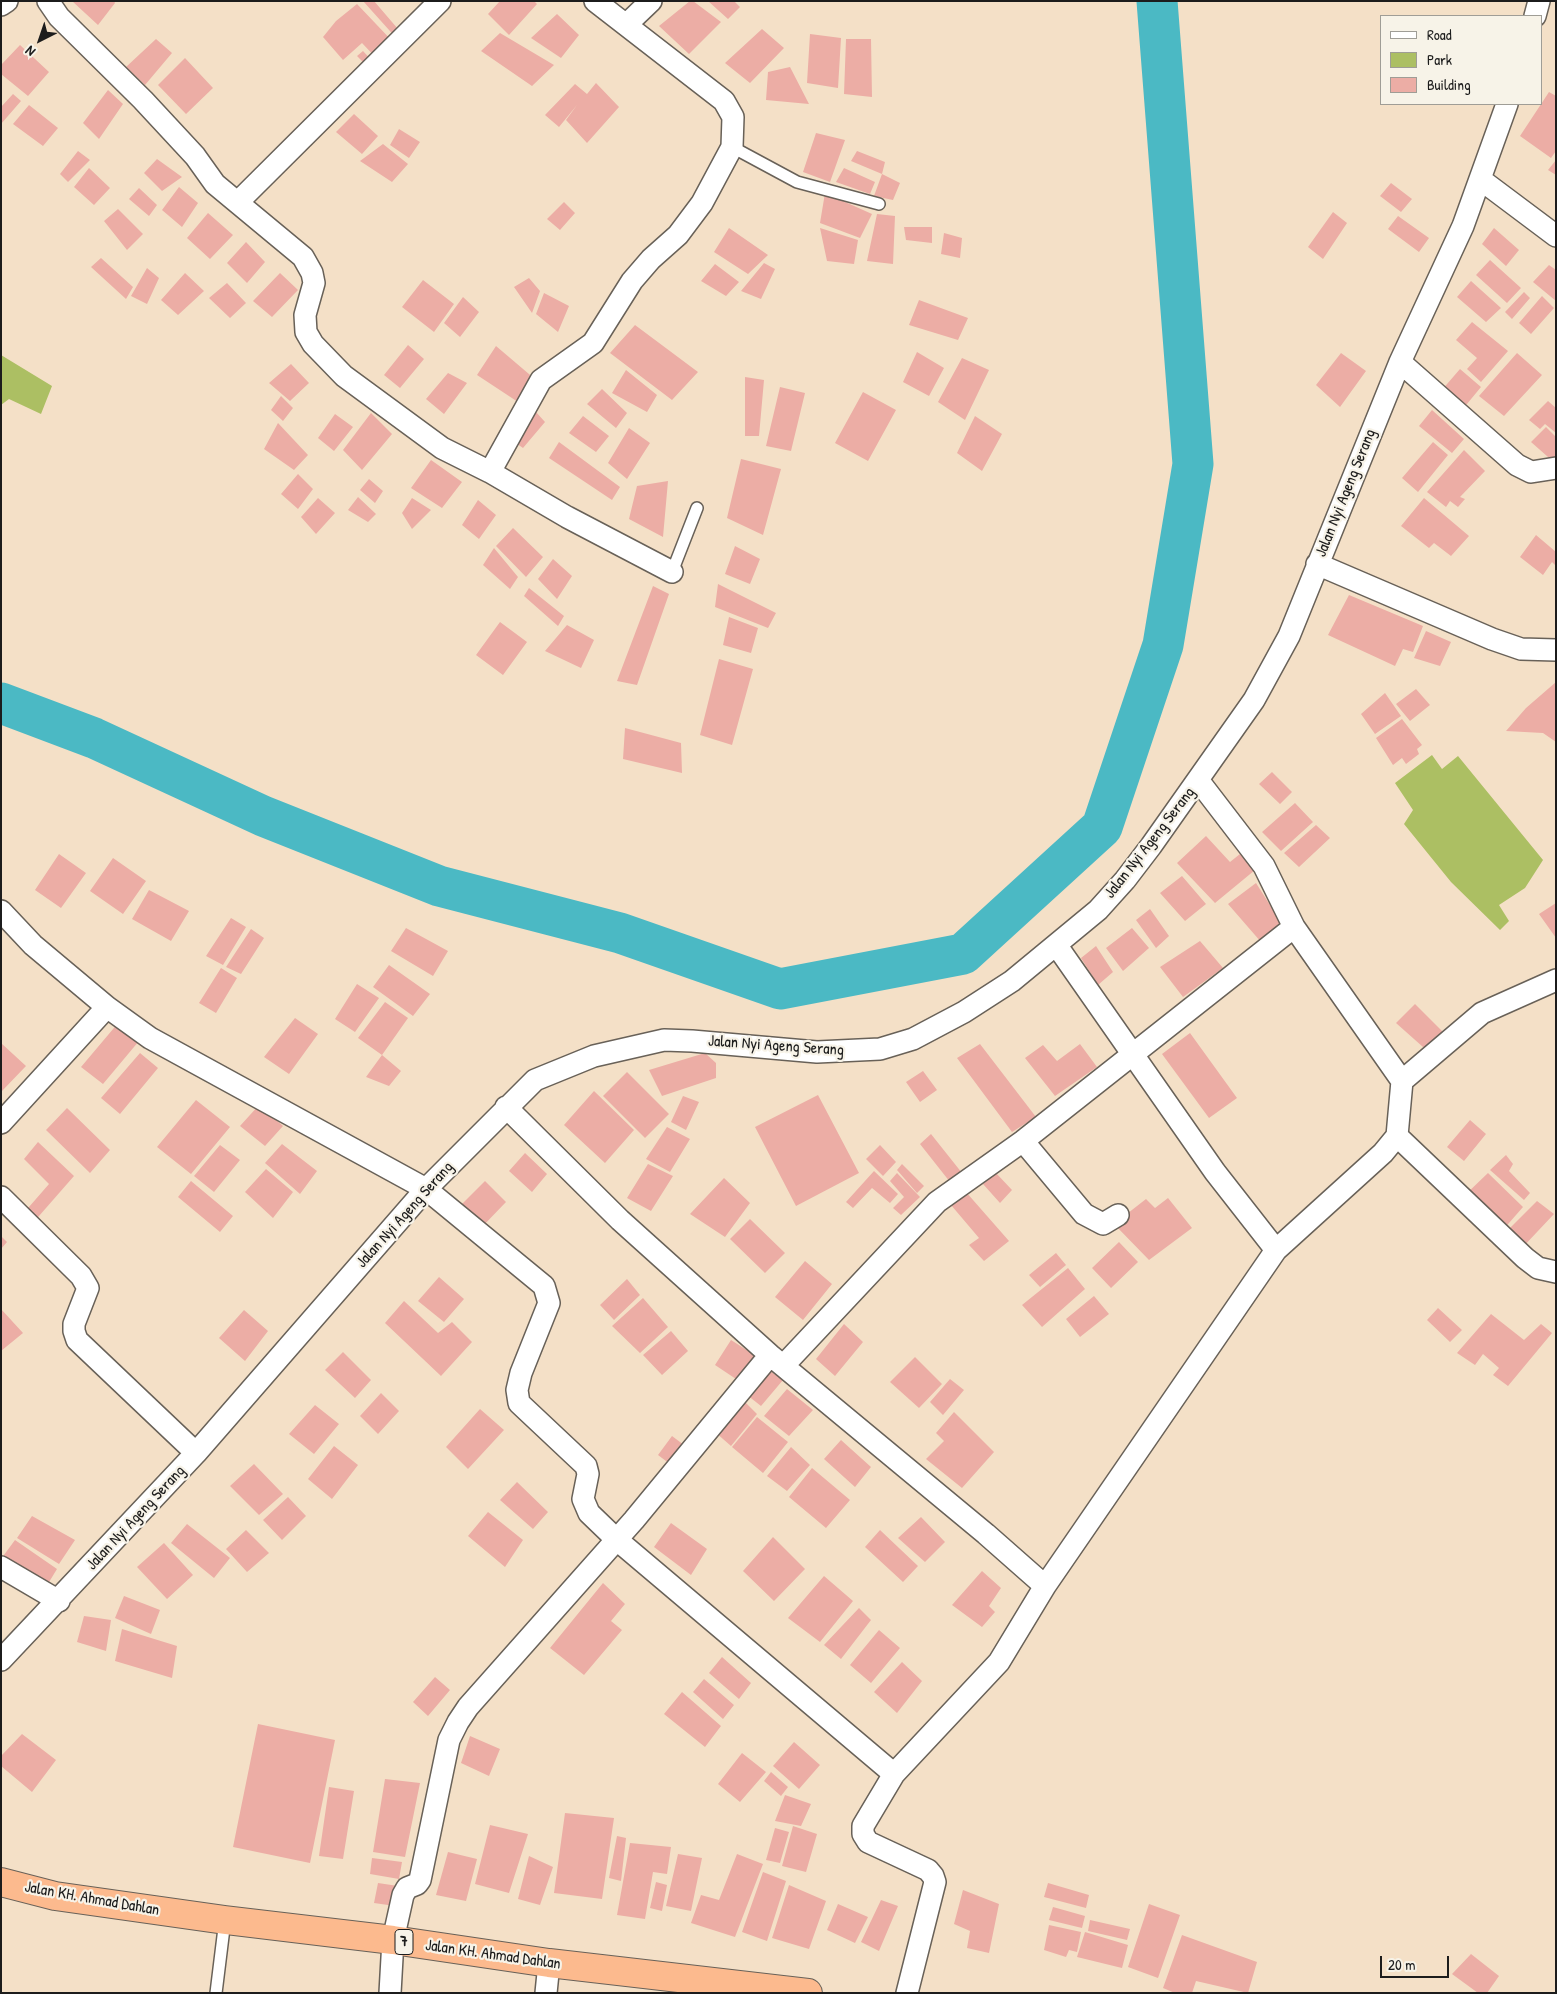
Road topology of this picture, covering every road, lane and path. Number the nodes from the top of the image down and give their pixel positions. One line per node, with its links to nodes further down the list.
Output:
1 (6, 1): 7 (street)
2 (440, 1): 13 (street)
3 (595, 1): 9 (street)
4 (651, 1): 9 (street)
5 (1539, 1): 8 (street)
6 (45, 2): 13 (street)
7 (1, 5)
8 (1535, 15)
9 (627, 24): 11 (street)
10 (1507, 105): 12 (street, Jalan Nyi Ageng Serang)
11 (732, 147): 14 (lane); 18 (street)
12 (1480, 179): 15 (street); 16 (street, Jalan Nyi Ageng Serang)
13 (238, 202): 18 (street)
14 (879, 204)
15 (1556, 236)
16 (1400, 362): 17 (street); 20 (street, Jalan Nyi Ageng Serang)
17 (1556, 468)
18 (490, 472): 21 (street)
19 (697, 508): 21 (lane)
20 (1317, 564): 22 (street); 23 (street, Jalan Nyi Ageng Serang)
21 (672, 572)
22 (1556, 650)
23 (1198, 780): 25 (street); 26 (street, Jalan Nyi Ageng Serang)
24 (1, 911): 28 (street)
25 (1294, 927): 29 (street); 30 (street)
26 (1056, 946): 29 (street); 31 (street, Jalan Nyi Ageng Serang)
27 (1556, 980): 30 (street)
28 (107, 1007): 32 (street); 35 (street)
29 (1133, 1056): 34 (street); 38 (street)
30 (1402, 1081): 33 (street)
31 (506, 1107): 35 (street, Jalan Nyi Ageng Serang); 40 (street)
32 (1, 1123)
33 (1398, 1136): 38 (street); 39 (street)
34 (1023, 1141): 37 (street); 40 (street)
35 (426, 1189): 41 (street, Jalan Nyi Ageng Serang); 42 (street)
36 (1, 1197): 41 (street)
37 (1118, 1215)
38 (1276, 1250): 44 (street)
39 (1556, 1272)
40 (777, 1360): 42 (street); 44 (street)
41 (196, 1454): 45 (street, Jalan Nyi Ageng Serang)
42 (616, 1539): 47 (street); 50 (street)
43 (1, 1567): 45 (street)
44 (1045, 1586): 47 (street)
45 (59, 1601): 46 (street, Jalan Nyi Ageng Serang)
46 (1, 1660)
47 (894, 1774): 56 (street)
48 (1, 1882): 49 (highway, Jalan KH. Ahmad Dahlan / 7)
49 (224, 1920): 50 (highway, Jalan KH. Ahmad Dahlan / 7); 52 (lane)
50 (393, 1940): 51 (highway, Jalan KH. Ahmad Dahlan / 7); 53 (street)
51 (549, 1963): 54 (street); 55 (highway, Jalan KH. Ahmad Dahlan / 7)
52 (216, 1993)
53 (390, 1993)
54 (546, 1993)
55 (808, 1993)
56 (907, 1993)

